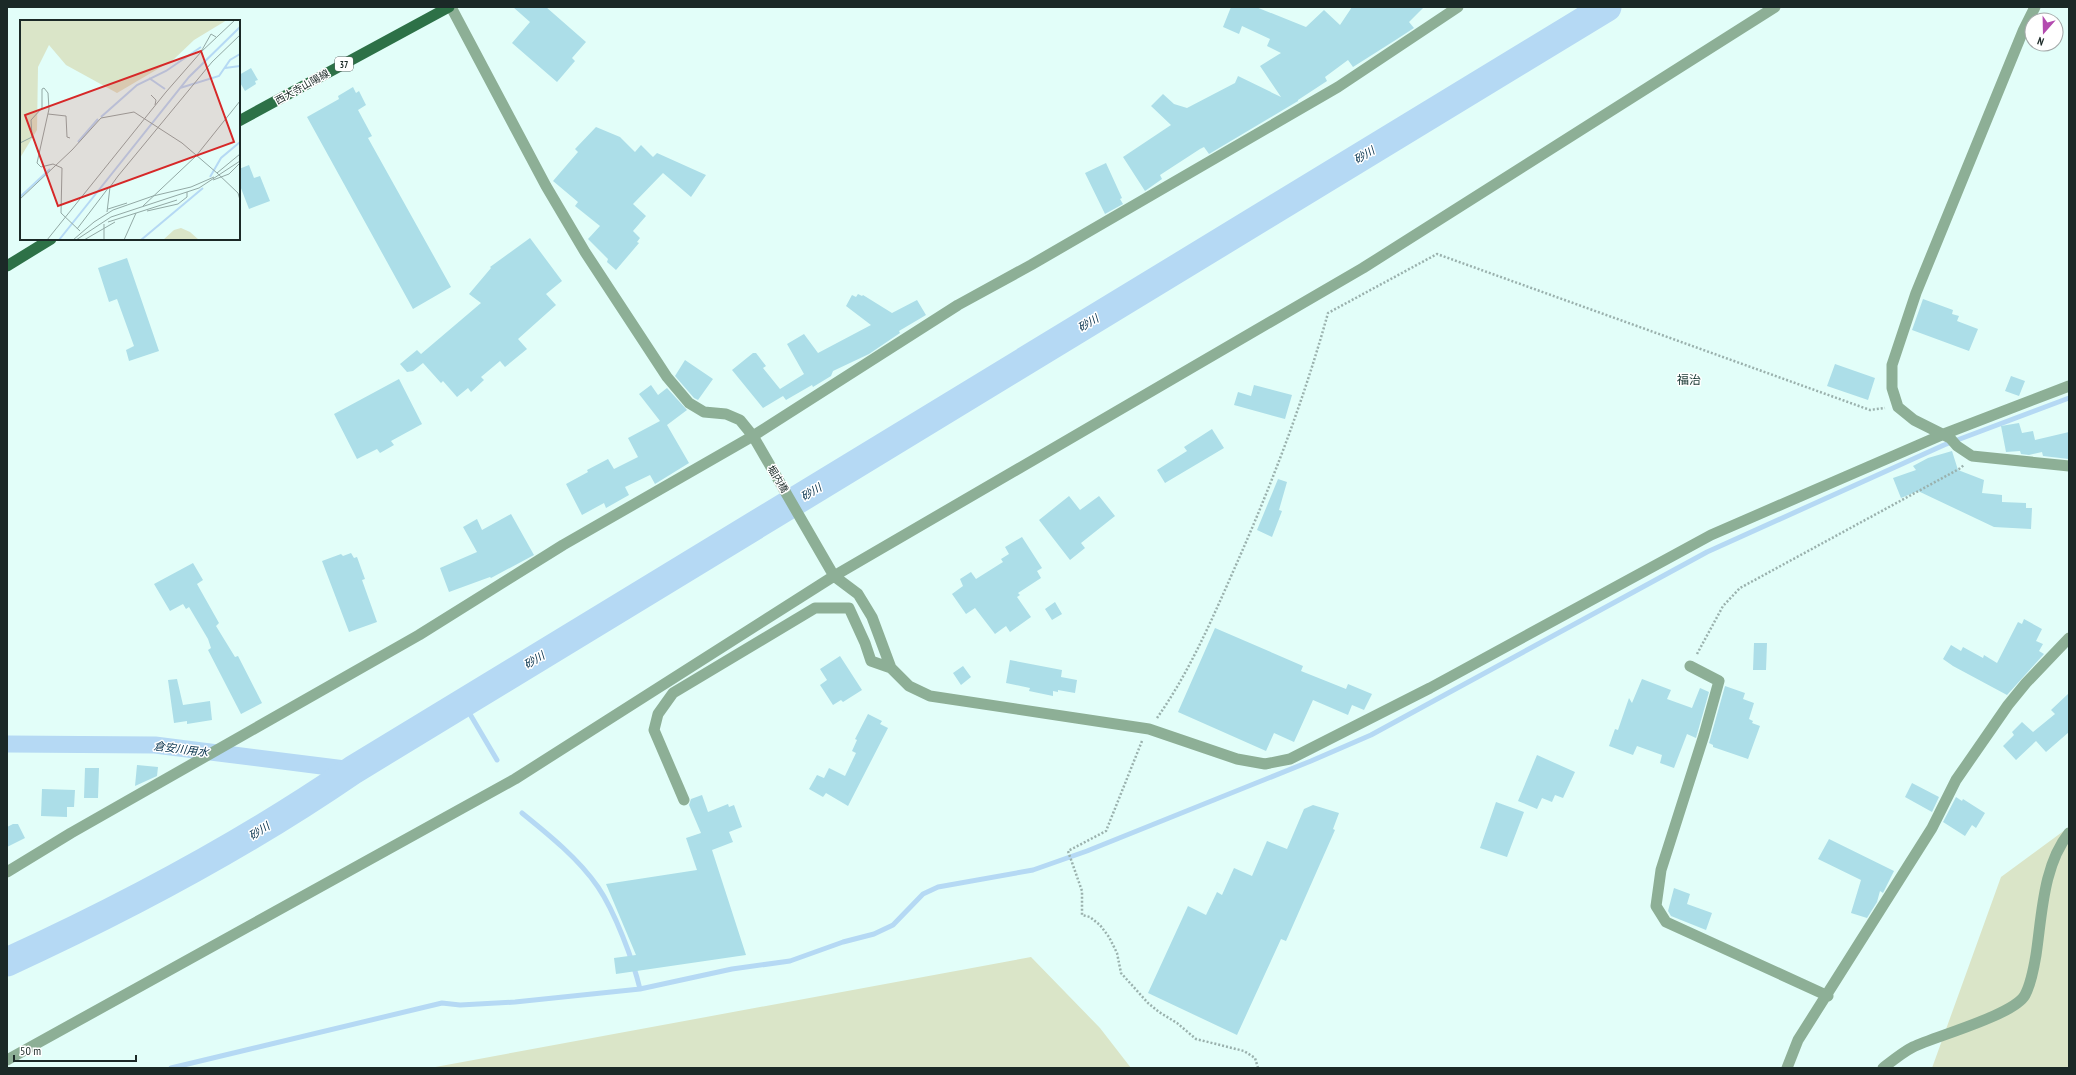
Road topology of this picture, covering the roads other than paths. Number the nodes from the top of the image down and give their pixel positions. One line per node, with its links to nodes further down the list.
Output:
1 (450, 7): 5 (main road, 西大寺山陽線 / 37); 9 (street, 堀内橋)
2 (1458, 7): 9 (street)
3 (1775, 7): 12 (street)
4 (2036, 7): 10 (street)
5 (240, 120)
6 (49, 240): 7 (main road)
7 (7, 266)
8 (2069, 386): 10 (street)
9 (753, 436): 12 (street, 堀内橋); 18 (street)
10 (1950, 439): 11 (street); 15 (street)
11 (2069, 466)
12 (834, 576): 15 (street); 20 (street)
13 (2069, 638): 19 (street)
14 (1690, 666): 19 (street)
15 (891, 668): 16 (street)
16 (684, 800)
17 (2069, 833): 22 (street)
18 (7, 872)
19 (1828, 996): 21 (street)
20 (7, 1060)
21 (1787, 1068)
22 (1883, 1068)

